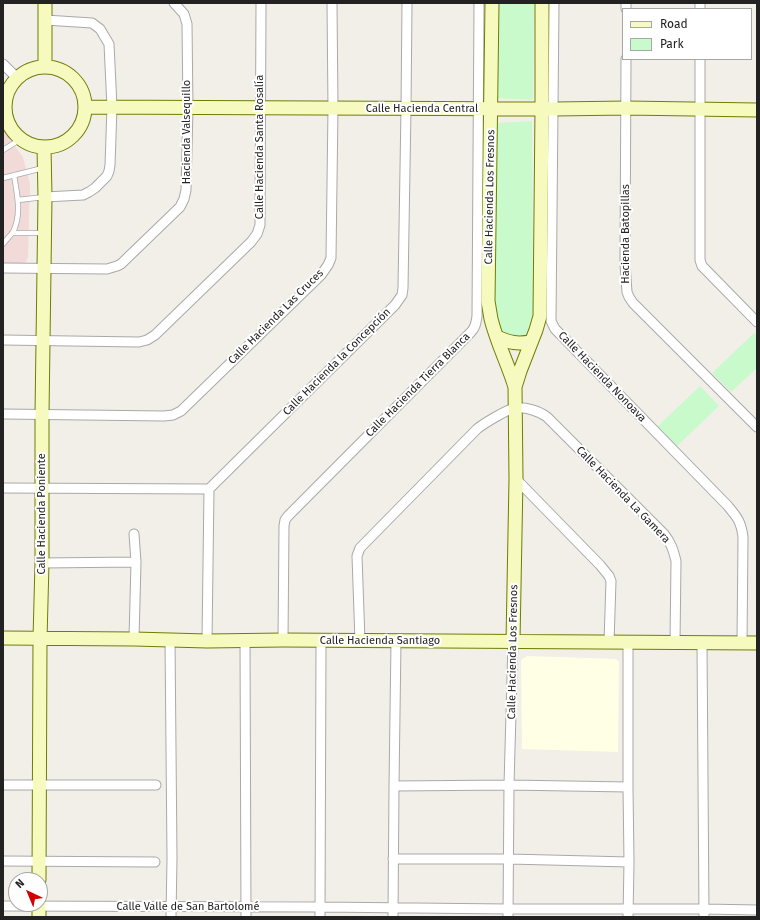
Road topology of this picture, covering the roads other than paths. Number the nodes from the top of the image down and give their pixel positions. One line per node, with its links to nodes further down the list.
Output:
1 (45, 3): 10 (street)
2 (174, 3): 18 (street, Hacienda Valsequillo)
3 (261, 3): 19 (street, Calle Hacienda Santa Rosalía)
4 (332, 3): 20 (street, Calle Hacienda Las Cruces)
5 (406, 3): 22 (street, Calle Hacienda la Concepción)
6 (479, 3): 23 (street, Calle Hacienda Tierra Blanca)
7 (492, 3): 23 (street, Calle Hacienda Los Fresnos)
8 (542, 3): 24 (street, Calle Hacienda Los Fresnos)
9 (554, 3): 24 (street, Calle Hacienda Nonoava)
10 (45, 20): 14 (street); 17 (street)
11 (626, 60): 21 (street, Hacienda Batopillas)
12 (700, 60): 25 (street)
13 (3, 64): 15 (street)
14 (45, 66): 15 (street); 16 (street)
15 (17, 78): 27 (street)
16 (86, 107): 17 (street, Calle Hacienda Central); 29 (street)
17 (112, 107): 18 (street, Calle Hacienda Central); 34 (street)
18 (188, 108): 19 (street, Calle Hacienda Central); 40 (street, Hacienda Valsequillo)
19 (260, 108): 20 (street, Calle Hacienda Central); 44 (street, Calle Hacienda Santa Rosalía)
20 (333, 108): 22 (street, Calle Hacienda Central); 49 (street, Calle Hacienda Las Cruces)
21 (627, 108): 24 (street, Calle Hacienda Central); 25 (street, Calle Hacienda Central); 50 (street, Hacienda Batopillas)
22 (406, 109): 23 (street, Calle Hacienda Central); 54 (street, Calle Hacienda la Concepción)
23 (485, 109): 24 (street, Calle Hacienda Central); 42 (street, Calle Hacienda Los Fresnos); 63 (street, Calle Hacienda Tierra Blanca)
24 (548, 109): 45 (street, Calle Hacienda Los Fresnos); 73 (street, Calle Hacienda Nonoava)
25 (700, 110): 26 (street, Calle Hacienda Central); 41 (street)
26 (757, 110)
27 (5, 121): 28 (street)
28 (21, 139): 29 (street); 30 (lane)
29 (44, 147): 31 (street, Calle Hacienda Poniente)
30 (3, 150)
31 (44, 168): 32 (lane); 34 (street, Calle Hacienda Poniente)
32 (14, 175): 33 (lane); 35 (lane)
33 (3, 178)
34 (45, 197): 35 (lane); 37 (street, Calle Hacienda Poniente)
35 (18, 200): 36 (lane)
36 (12, 232): 37 (lane); 38 (lane)
37 (44, 233): 40 (street, Calle Hacienda Poniente)
38 (3, 244)
39 (3, 268): 40 (street, Hacienda Valsequillo)
40 (44, 268): 44 (street, Calle Hacienda Poniente)
41 (757, 322)
42 (497, 336): 45 (street); 46 (street, Calle Hacienda Los Fresnos)
43 (3, 340): 44 (street, Calle Hacienda Santa Rosalía)
44 (43, 341): 49 (street, Calle Hacienda Poniente)
45 (531, 342): 46 (street, Calle Hacienda Los Fresnos)
46 (515, 388): 47 (street, Calle Hacienda Los Fresnos)
47 (515, 407): 51 (street, Calle Hacienda Los Fresnos); 65 (street); 71 (street, Calle Hacienda La Gamera)
48 (3, 414): 49 (street, Calle Hacienda Las Cruces)
49 (42, 414): 53 (street, Calle Hacienda Poniente)
50 (757, 427)
51 (516, 479): 68 (street, Calle Hacienda Los Fresnos); 69 (street)
52 (3, 488): 53 (street)
53 (42, 489): 54 (street); 57 (street, Calle Hacienda Poniente)
54 (209, 489): 66 (street)
55 (134, 534): 56 (street)
56 (136, 562): 57 (street); 60 (street)
57 (42, 563): 59 (street, Calle Hacienda Poniente)
58 (3, 638): 59 (street, Calle Hacienda Santiago)
59 (40, 639): 60 (street, Calle Hacienda Santiago); 75 (street, Calle Hacienda Poniente)
60 (134, 639): 61 (street, Calle Hacienda Santiago)
61 (170, 639): 66 (street, Calle Hacienda Santiago); 88 (street)
62 (245, 640): 63 (street, Calle Hacienda Santiago); 66 (street, Calle Hacienda Santiago); 89 (street)
63 (283, 640): 64 (street, Calle Hacienda Santiago)
64 (321, 640): 65 (street, Calle Hacienda Santiago); 90 (street)
65 (360, 640): 67 (street, Calle Hacienda Santiago)
66 (208, 641)
67 (396, 641): 68 (street, Calle Hacienda Santiago); 79 (street)
68 (513, 641): 69 (street, Calle Hacienda Santiago); 78 (street, Calle Hacienda Los Fresnos)
69 (609, 642): 70 (street, Calle Hacienda Santiago)
70 (628, 642): 71 (street, Calle Hacienda Santiago); 80 (street)
71 (675, 643): 72 (street, Calle Hacienda Santiago)
72 (702, 643): 73 (street, Calle Hacienda Santiago); 96 (street)
73 (742, 643): 74 (street, Calle Hacienda Santiago)
74 (757, 643)
75 (40, 784): 76 (street); 77 (street); 84 (street, Calle Hacienda Poniente)
76 (3, 785)
77 (156, 785)
78 (509, 785): 79 (street); 80 (street); 82 (street, Calle Hacienda Los Fresnos)
79 (394, 786): 81 (street)
80 (628, 786): 86 (street)
81 (393, 859): 82 (street); 93 (street)
82 (509, 859): 86 (street); 94 (street, Calle Hacienda Los Fresnos)
83 (3, 861): 84 (street)
84 (39, 861): 85 (street); 87 (street, Calle Hacienda Poniente)
85 (155, 862)
86 (629, 862): 95 (street)
87 (39, 872)
88 (171, 907): 89 (street, Calle Valle de San Bartolomé); 91 (street, Calle Valle de San Bartolomé); 97 (street)
89 (246, 907): 90 (street, Calle Valle de San Bartolomé); 98 (street)
90 (320, 907): 93 (street, Calle Valle de San Bartolomé); 99 (street)
91 (48, 909)
92 (757, 910): 96 (street, Calle Valle de San Bartolomé)
93 (393, 913): 94 (street, Calle Valle de San Bartolomé)
94 (508, 913): 95 (street, Calle Valle de San Bartolomé)
95 (628, 913): 96 (street, Calle Valle de San Bartolomé)
96 (704, 913)
97 (170, 917)
98 (246, 917)
99 (320, 917)

